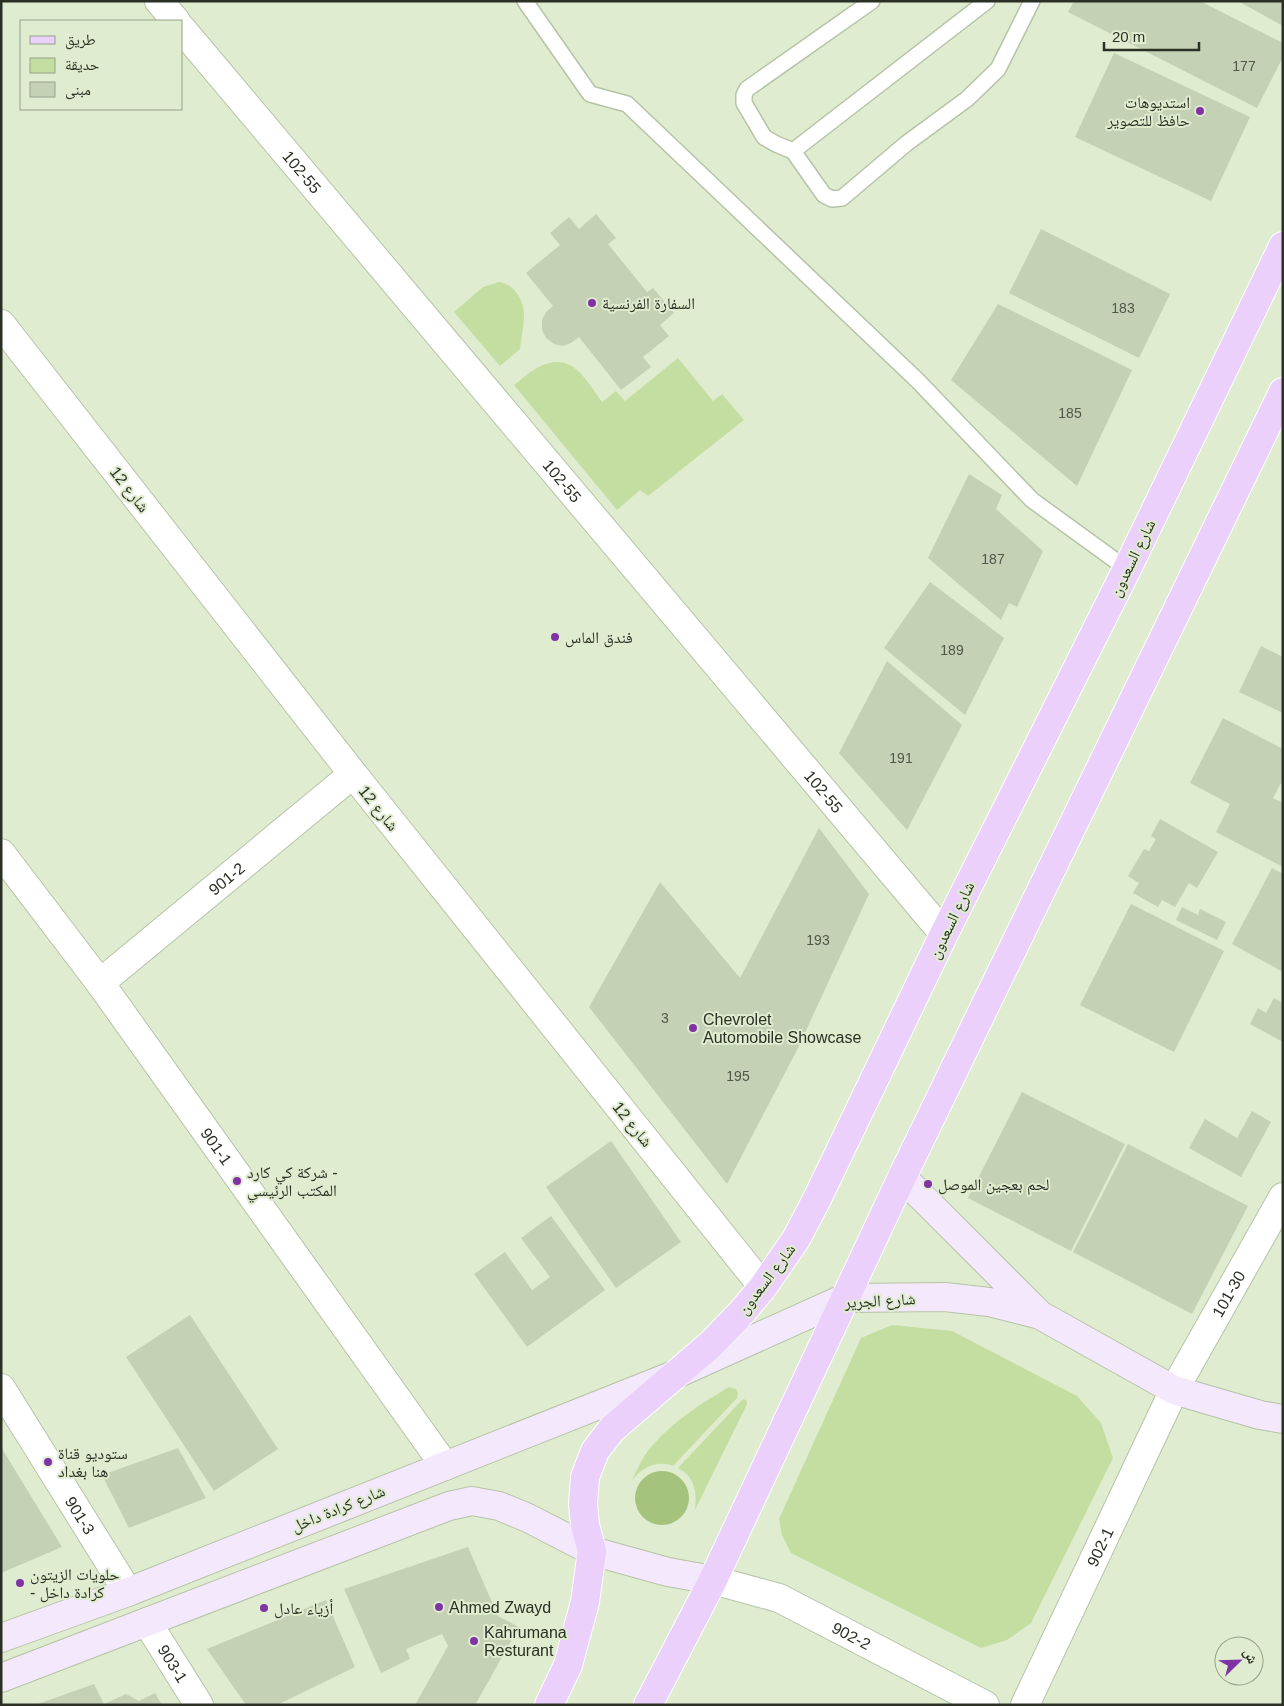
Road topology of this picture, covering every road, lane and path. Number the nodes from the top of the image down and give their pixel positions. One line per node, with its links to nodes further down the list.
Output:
1 (159, 1): 6 (street)
2 (525, 1): 12 (lane)
3 (872, 1): 8 (lane)
4 (987, 1): 8 (lane)
5 (1032, 1): 8 (lane)
6 (175, 20)
7 (182, 29): 15 (street, 102-55)
8 (793, 151)
9 (1283, 246): 12 (main road, شارع السعدون)
10 (1, 324): 13 (street, شارع 12)
11 (1283, 392): 17 (main road)
12 (1127, 569): 15 (main road, شارع السعدون)
13 (353, 774): 16 (street, 901-2); 19 (street, شارع 12)
14 (1, 853): 16 (street, 901-1)
15 (944, 934): 19 (main road, شارع السعدون)
16 (100, 984): 26 (street, 901-1)
17 (902, 1177): 20 (main road); 21 (main road, شارع الجرير)
18 (1283, 1197): 24 (street, 101-30)
19 (763, 1287): 22 (main road, شارع السعدون)
20 (845, 1298): 21 (main road, شارع الجرير); 22 (main road, شارع الجرير); 28 (main road)
21 (1040, 1315): 24 (main road, شارع الجرير)
22 (674, 1375): 26 (main road, شارع كرادة داخل); 27 (main road, شارع السعدون)
23 (1, 1388): 29 (street, 901-3)
24 (1174, 1390): 25 (main road, شارع الجرير); 37 (street, 902-1)
25 (1283, 1419)
26 (444, 1466): 29 (main road, شارع كرادة داخل)
27 (592, 1551): 28 (main road); 30 (main road); 34 (main road)
28 (713, 1580): 35 (main road); 36 (street, 902-2)
29 (128, 1592): 31 (main road, شارع كرادة داخل)
30 (147, 1622): 32 (main road); 33 (street, 903-1)
31 (1, 1638)
32 (1, 1678)
33 (199, 1705)
34 (550, 1705)
35 (648, 1705)
36 (985, 1705)
37 (1025, 1705)

